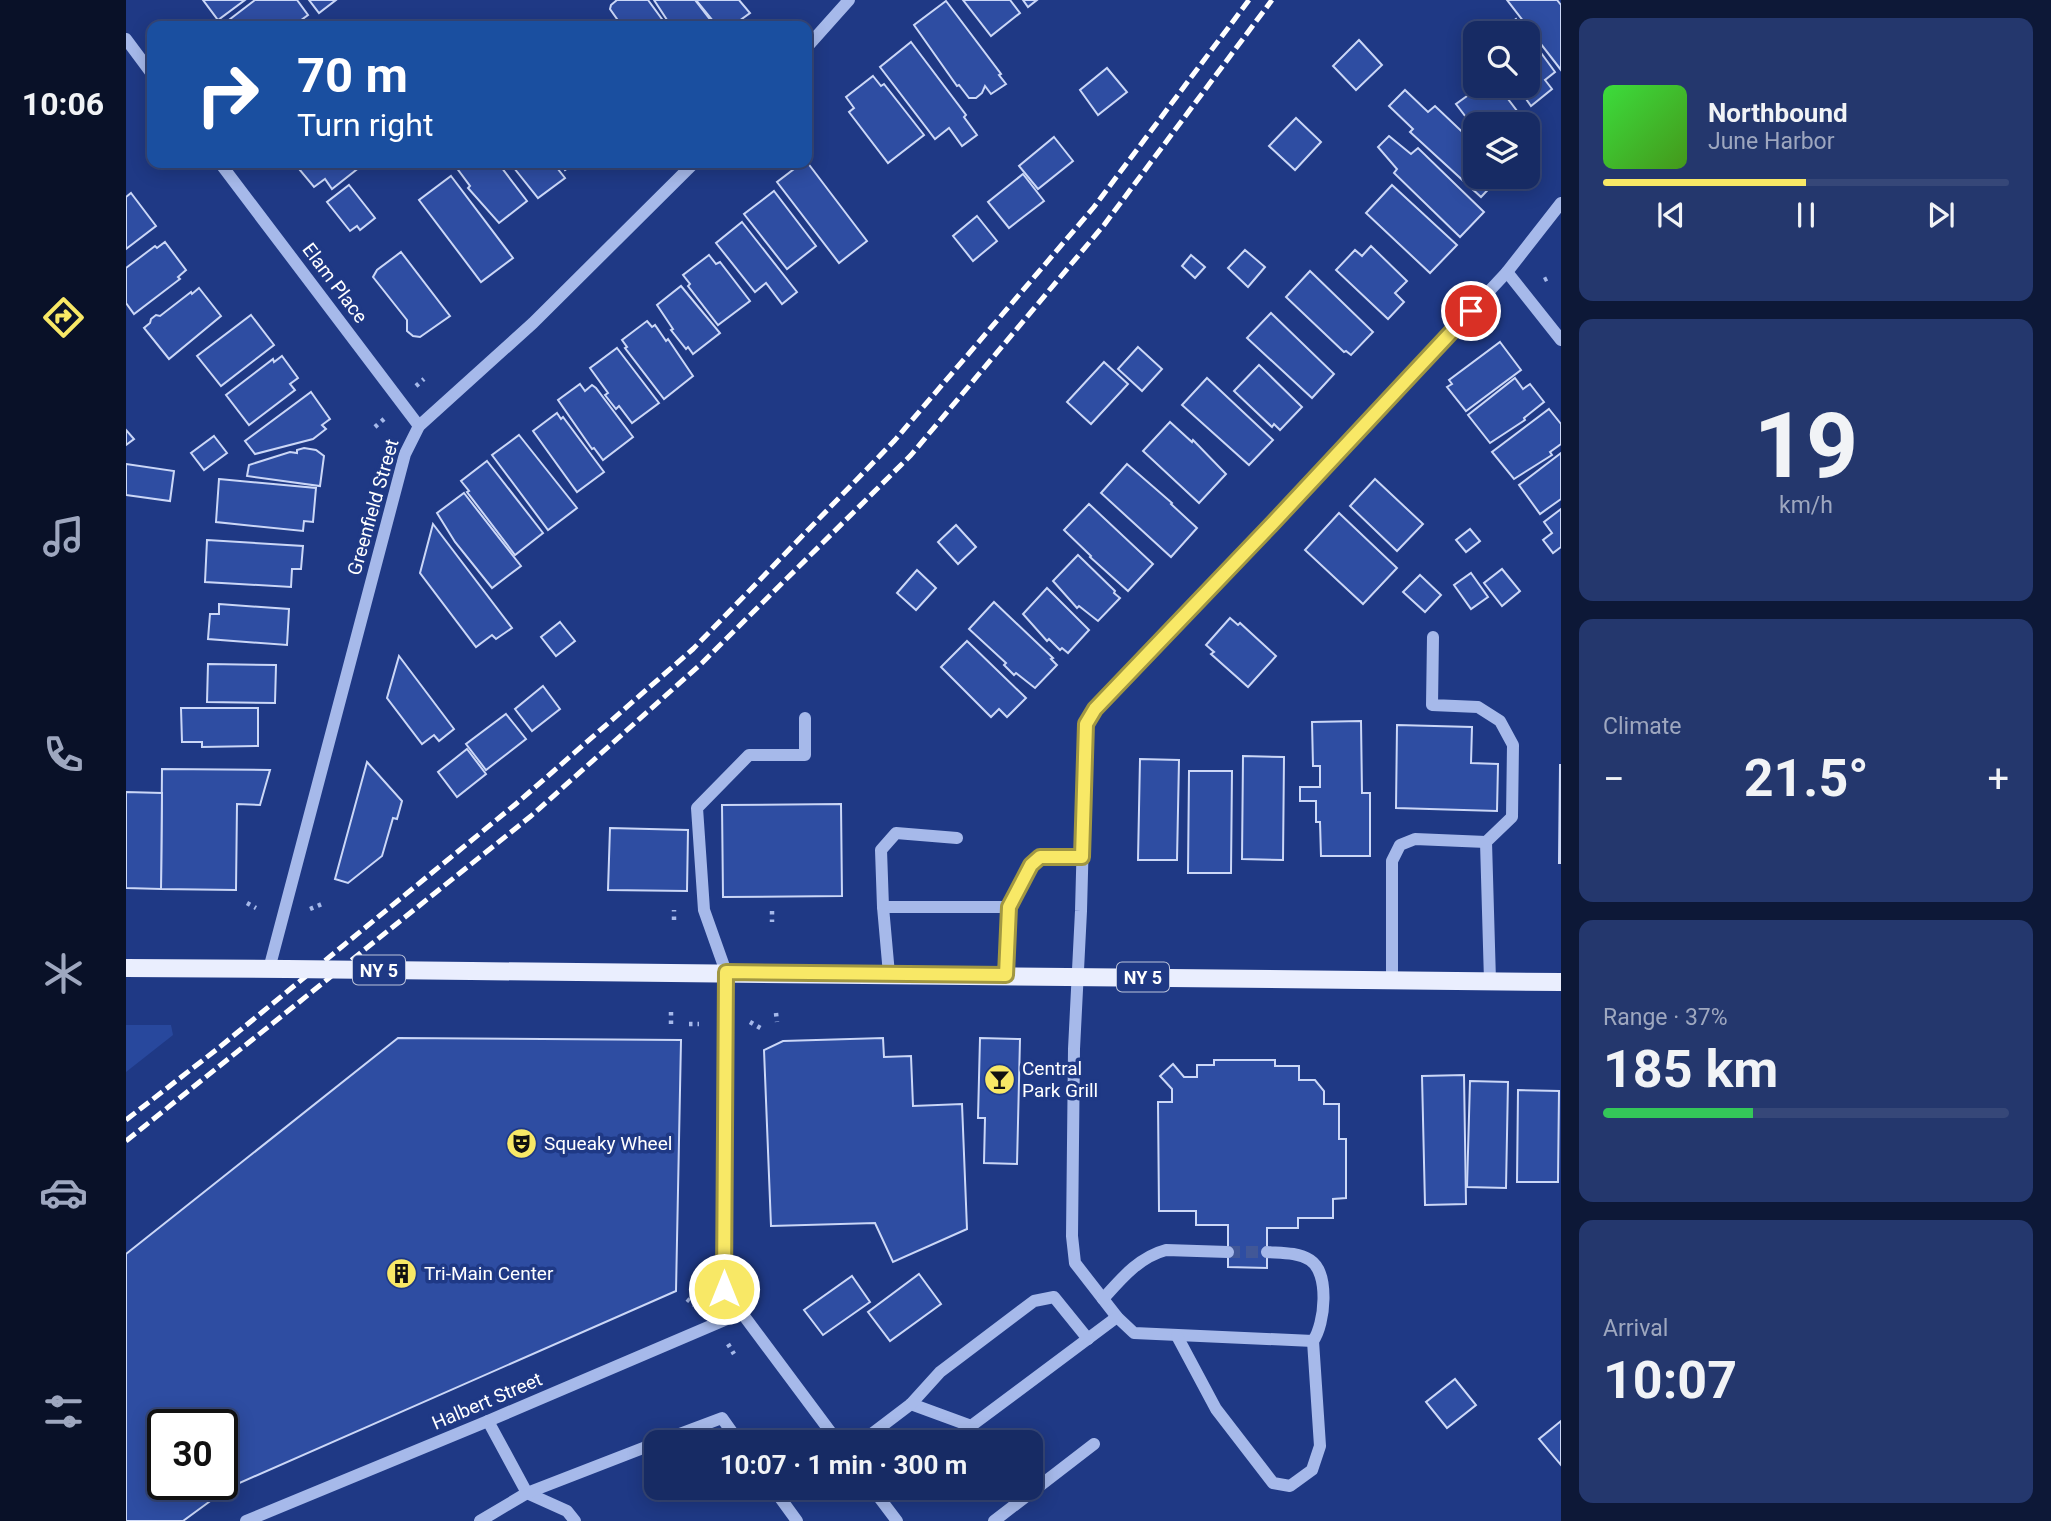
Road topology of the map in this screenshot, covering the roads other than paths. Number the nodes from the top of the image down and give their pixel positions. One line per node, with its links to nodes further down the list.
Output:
1 (849, 0): 3 (street)
2 (126, 39): 4 (street)
3 (812, 41)
4 (147, 67)
5 (224, 168): 10 (street, Elam Place)
6 (689, 168): 10 (street, Greenfield Street)
7 (1561, 203): 8 (street)
8 (1507, 272): 9 (street); 15 (street)
9 (1561, 340)
10 (419, 426): 19 (street, Greenfield Street)
11 (1433, 637): 14 (street)
12 (805, 718): 20 (street)
13 (957, 838): 16 (street)
14 (1486, 842): 24 (street); 25 (street)
15 (1082, 857): 17 (street); 23 (street)
16 (883, 907): 17 (street); 21 (street)
17 (1009, 907): 22 (street)
18 (126, 968): 19 (main road, NY 5)
19 (278, 969): 20 (main road, NY 5, bridge)
20 (726, 972): 21 (main road, NY 5); 30 (street)
21 (889, 974): 22 (main road, NY 5)
22 (1006, 975): 23 (main road, NY 5)
23 (1077, 976): 24 (main road, NY 5); 29 (street)
24 (1392, 980): 25 (main road, NY 5)
25 (1490, 981): 26 (main road, NY 5)
26 (1561, 982)
27 (1228, 1252): 29 (street)
28 (1267, 1252): 34 (street)
29 (1103, 1300): 31 (street)
30 (741, 1313): 36 (street, Halbert Street); 39 (street)
31 (1117, 1317): 32 (street); 33 (street)
32 (1177, 1336): 34 (street); 34 (street)
33 (1088, 1339): 35 (street); 35 (street)
34 (1313, 1341)
35 (911, 1404): 40 (street)
36 (488, 1421): 43 (street); 46 (street, Halbert Street)
37 (690, 1430): 38 (street)
38 (730, 1430)
39 (829, 1430)
40 (877, 1430)
41 (1094, 1444): 51 (street)
42 (644, 1447): 43 (street)
43 (527, 1493): 47 (street); 48 (street)
44 (782, 1500): 49 (street)
45 (881, 1500): 50 (street)
46 (246, 1521)
47 (480, 1521)
48 (575, 1521)
49 (797, 1521)
50 (897, 1521)
51 (994, 1521)

